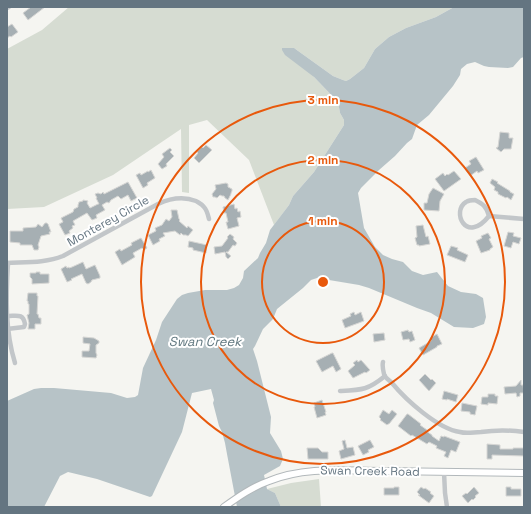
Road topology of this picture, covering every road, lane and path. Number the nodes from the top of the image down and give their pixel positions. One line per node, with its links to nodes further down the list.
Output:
1 (489, 216): 1 (street); 3 (street)
2 (209, 219): 4 (street, Monterey Circle)
3 (524, 219)
4 (7, 263): 5 (street)
5 (7, 316): 6 (street); 6 (street)
6 (7, 329): 8 (street)
7 (383, 362): 9 (street)
8 (15, 363)
9 (385, 376): 10 (street); 11 (street)
10 (340, 390)
11 (524, 432)
12 (444, 472): 13 (street, Swan Creek Road); 14 (street, Swan Creek Road); 15 (street)
13 (524, 473)
14 (224, 507)
15 (447, 507)

